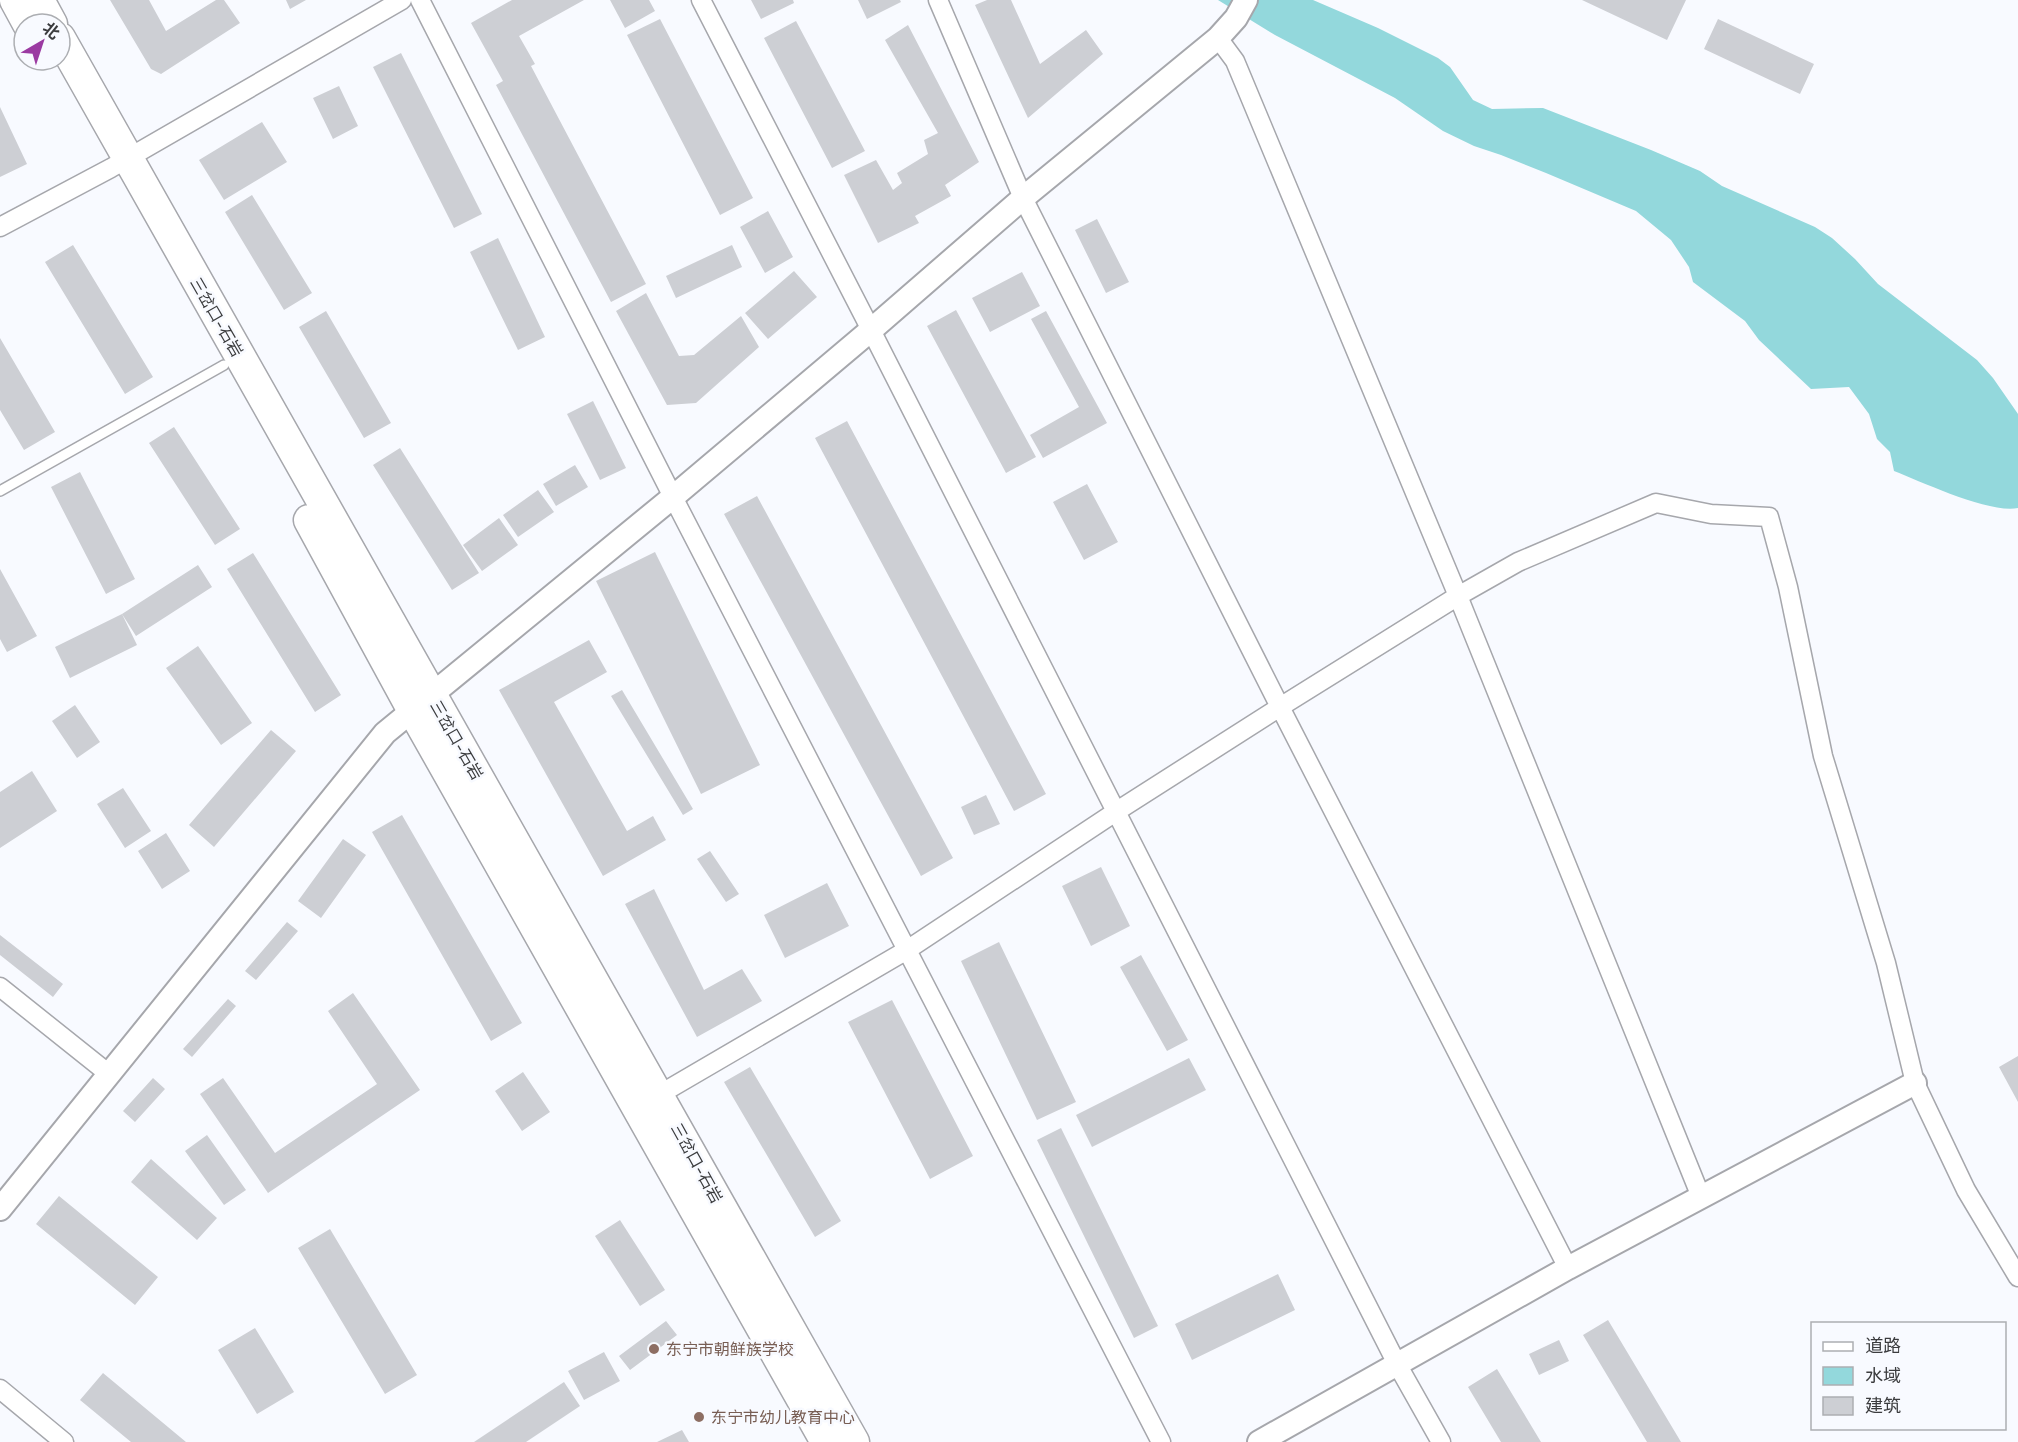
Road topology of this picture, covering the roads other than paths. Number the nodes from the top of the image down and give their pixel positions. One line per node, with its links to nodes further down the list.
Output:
1 (402, 0): 9 (street)
2 (420, 0): 15 (street)
3 (701, 0): 12 (street)
4 (938, 0): 10 (street)
5 (1241, 9): 6 (street)
6 (1218, 38): 10 (street); 16 (street)
7 (72, 63): 9 (highway, 三岔口-石岩)
8 (57, 72): 9 (highway, 三岔口-石岩)
9 (119, 163): 11 (street); 13 (highway, 三岔口-石岩); 17 (highway, 三岔口-石岩)
10 (1023, 198): 12 (street); 18 (street)
11 (0, 227)
12 (872, 330): 15 (street); 19 (street)
13 (224, 365): 14 (lane); 17 (highway, 三岔口-石岩)
14 (0, 491)
15 (673, 496): 17 (street); 20 (street)
16 (1458, 596): 18 (street); 23 (street); 25 (street)
17 (422, 702): 22 (street); 24 (highway, 三岔口-石岩)
18 (1280, 707): 19 (street); 27 (street)
19 (1117, 811): 20 (street); 29 (street)
20 (907, 950): 24 (street); 34 (street)
21 (0, 987): 22 (street)
22 (109, 1074): 26 (street)
23 (1915, 1083): 25 (street); 28 (street)
24 (648, 1101): 32 (highway, 三岔口-石岩); 33 (highway, 三岔口-石岩)
25 (1701, 1197): 27 (street)
26 (0, 1209)
27 (1568, 1268): 29 (street)
28 (2018, 1277)
29 (1397, 1364): 35 (street); 36 (street)
30 (0, 1389): 31 (street)
31 (64, 1442)
32 (826, 1442)
33 (854, 1442)
34 (1161, 1442)
35 (1259, 1442)
36 (1441, 1442)

